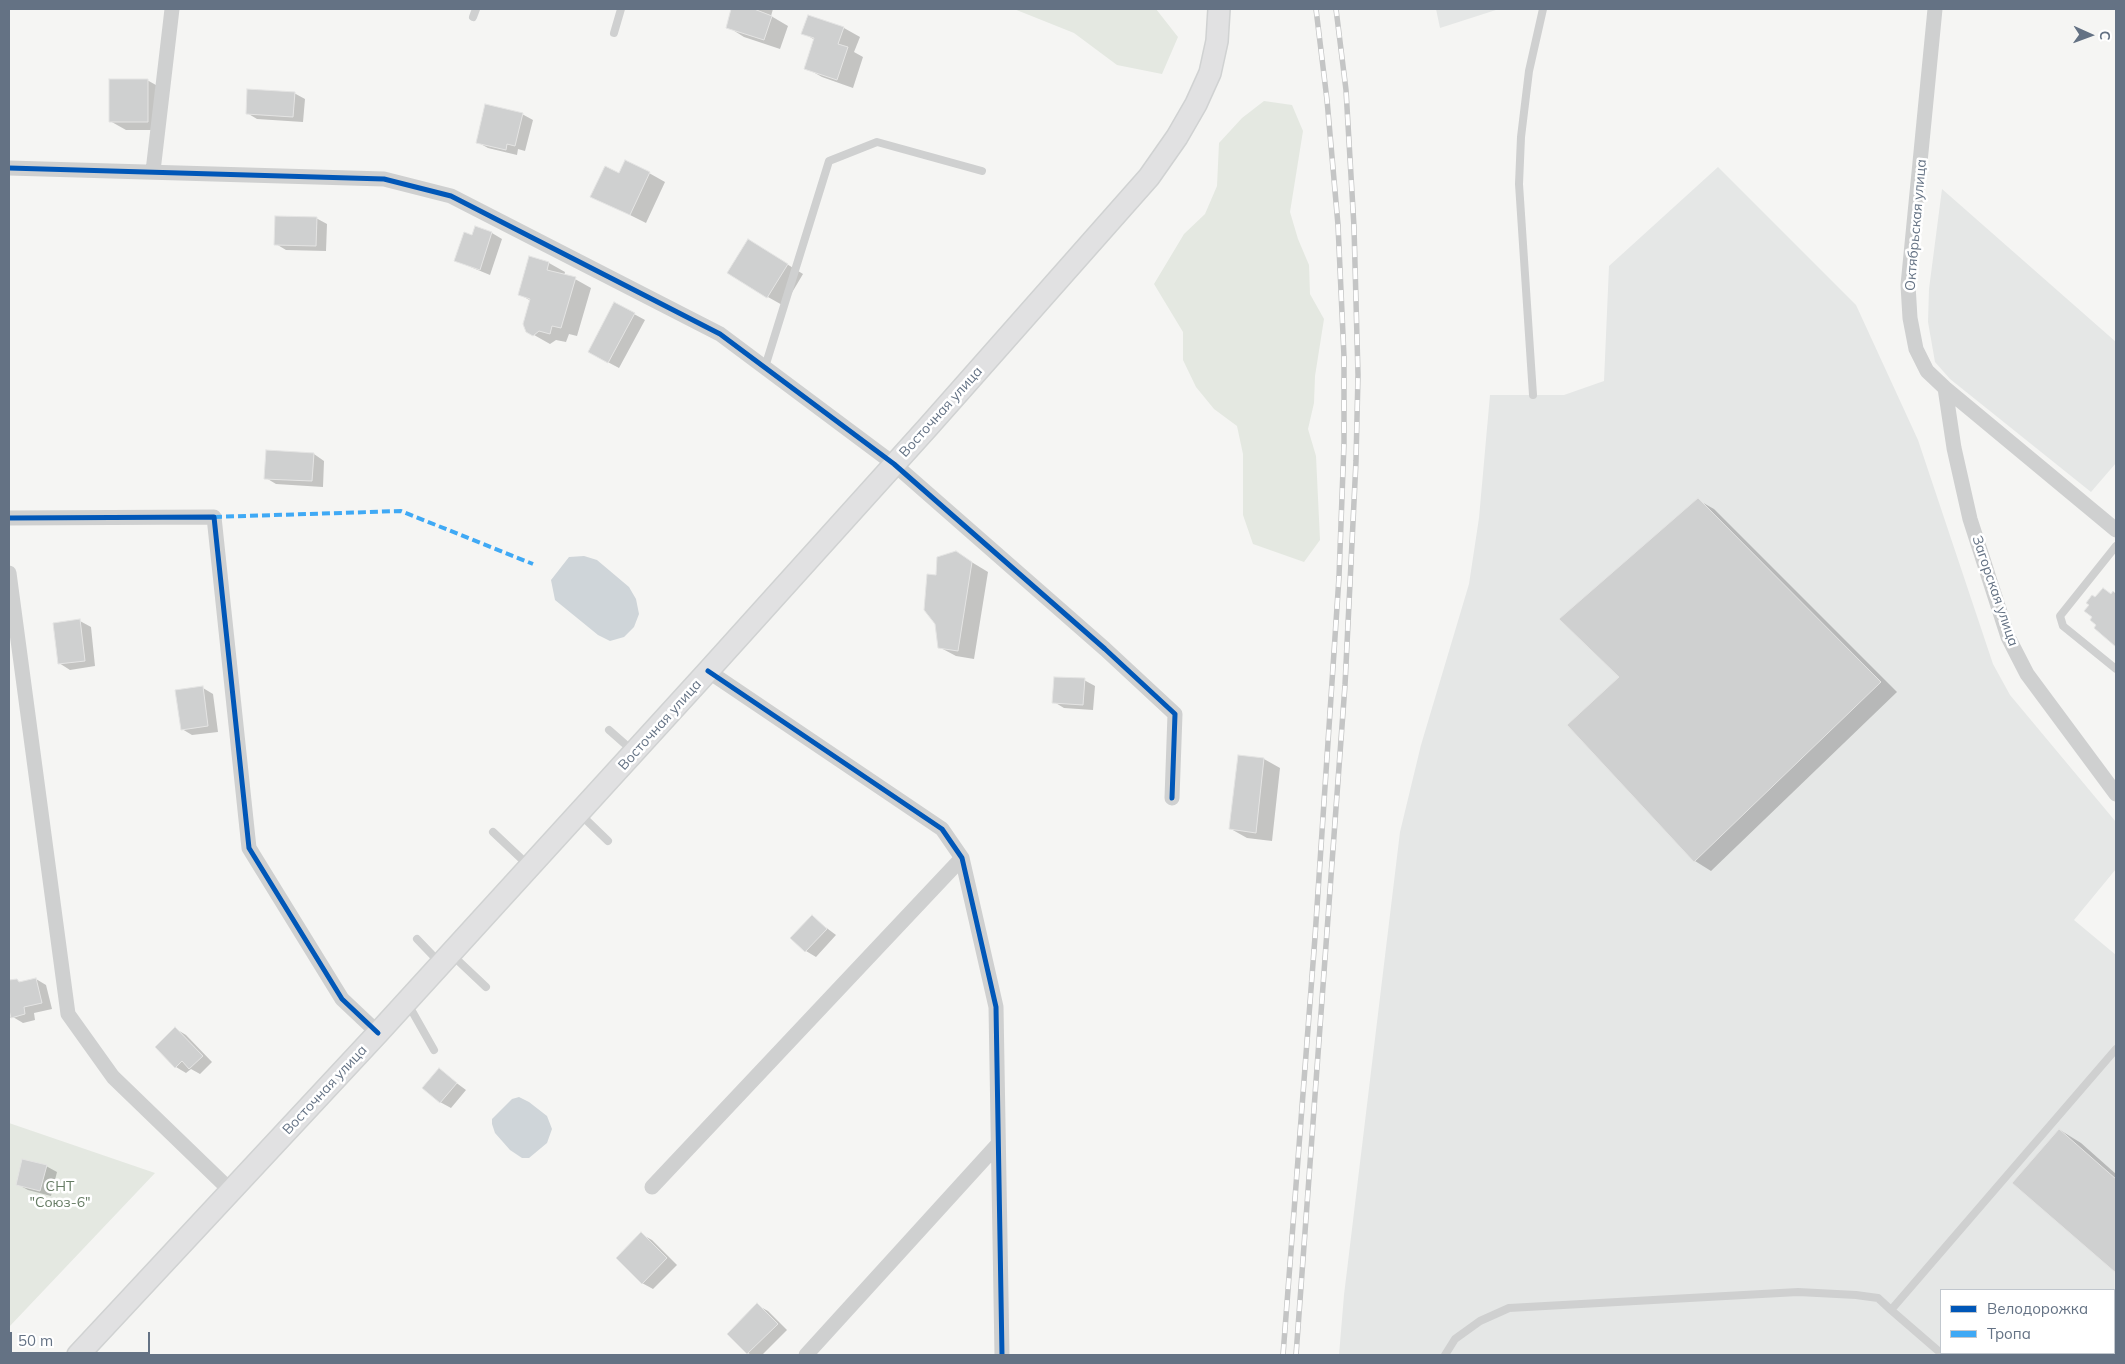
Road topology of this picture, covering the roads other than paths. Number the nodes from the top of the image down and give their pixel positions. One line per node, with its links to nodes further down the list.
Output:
1 (172, 9): 9 (street)
2 (621, 9): 6 (lane)
3 (1218, 9): 13 (main road, Восточная улица)
4 (1543, 9): 12 (lane)
5 (1935, 9): 11 (street, Октябрьская улица)
6 (614, 33)
7 (9, 168): 9 (street)
8 (982, 171): 10 (lane)
9 (153, 172): 10 (street)
10 (765, 367): 13 (street)
11 (1944, 388): 15 (street, Октябрьская улица); 22 (street, Загорская улица)
12 (1533, 395)
13 (894, 464): 19 (main road, Восточная улица); 23 (street)
14 (9, 518): 33 (street)
15 (2116, 530)
16 (2116, 546): 18 (lane)
17 (9, 573): 38 (street)
18 (2116, 669)
19 (708, 671): 21 (main road, Восточная улица); 27 (street)
20 (609, 730): 21 (lane)
21 (634, 752): 24 (main road, Восточная улица)
22 (2116, 794)
23 (1172, 798)
24 (579, 813): 26 (lane); 28 (main road, Восточная улица)
25 (493, 832): 28 (lane)
26 (608, 841)
27 (962, 858): 36 (street); 37 (street)
28 (530, 866): 30 (main road, Восточная улица)
29 (417, 939): 30 (lane)
30 (446, 958): 31 (lane); 32 (main road, Восточная улица)
31 (486, 987)
32 (407, 1001): 33 (main road, Восточная улица); 35 (lane)
33 (378, 1033): 38 (main road, Восточная улица)
34 (2116, 1049): 39 (lane)
35 (434, 1050)
36 (998, 1144): 42 (street); 43 (street)
37 (652, 1187)
38 (231, 1191): 41 (main road, Восточная улица)
39 (1891, 1310): 40 (lane); 44 (lane)
40 (1940, 1352)
41 (78, 1355)
42 (806, 1355)
43 (1002, 1355)
44 (1445, 1355)

